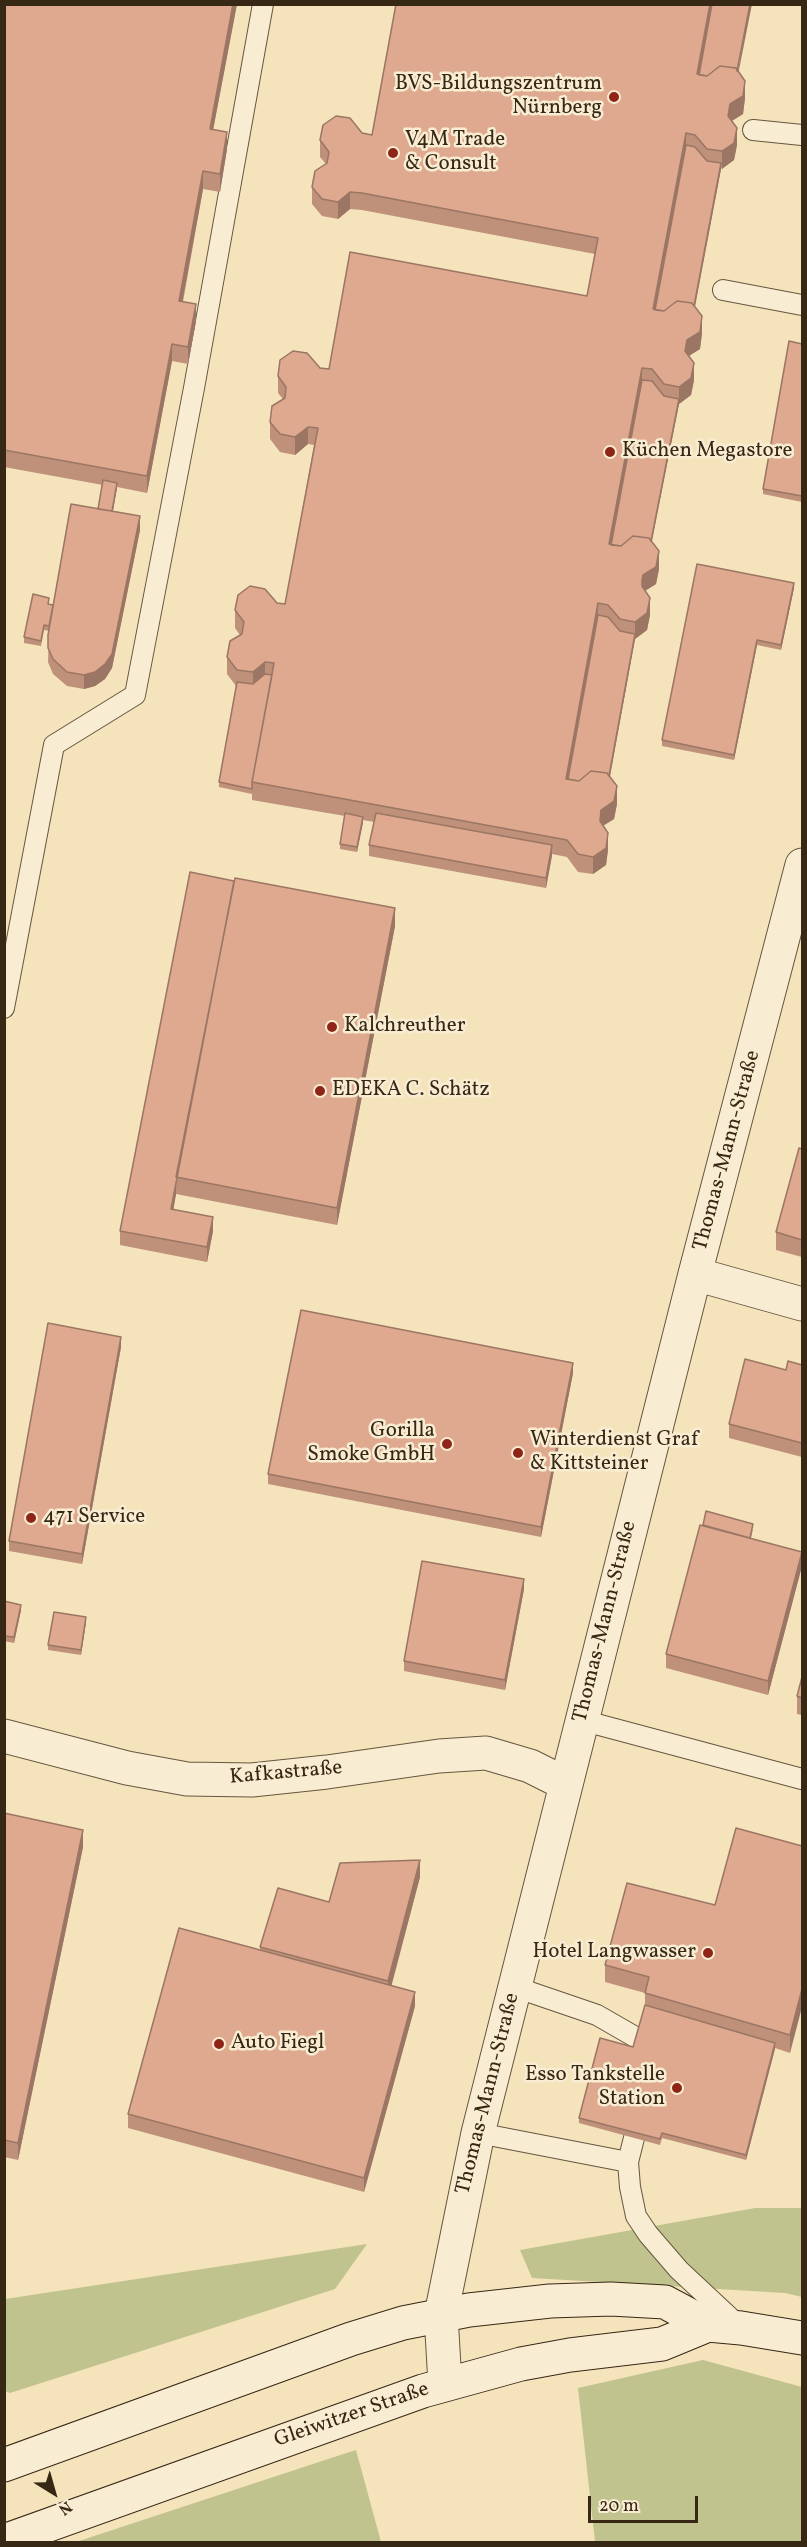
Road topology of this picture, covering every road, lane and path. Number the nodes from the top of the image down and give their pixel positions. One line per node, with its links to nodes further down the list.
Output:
1 (263, 4): 7 (lane)
2 (753, 130): 3 (lane)
3 (802, 135)
4 (723, 290): 5 (lane)
5 (802, 305)
6 (802, 865): 8 (street, Thomas-Mann-Straße)
7 (4, 1008)
8 (695, 1274): 9 (street); 10 (street, Thomas-Mann-Straße)
9 (802, 1304)
10 (581, 1720): 12 (lane); 13 (street, Thomas-Mann-Straße)
11 (4, 1736): 13 (street, Kafkastraße)
12 (802, 1779)
13 (566, 1784): 14 (street, Thomas-Mann-Straße)
14 (515, 1987): 15 (lane); 16 (street, Thomas-Mann-Straße)
15 (637, 2038)
16 (478, 2133): 18 (lane); 19 (street, Thomas-Mann-Straße)
17 (634, 2138): 18 (lane)
18 (628, 2162): 21 (lane)
19 (441, 2315): 20 (street, Gleiwitzer Straße); 23 (street, Thomas-Mann-Straße); 24 (street, Gleiwitzer Straße)
20 (708, 2325): 21 (street, Gleiwitzer Straße); 23 (street, Gleiwitzer Straße)
21 (741, 2328): 22 (street, Gleiwitzer Straße)
22 (802, 2338)
23 (445, 2384): 25 (street, Gleiwitzer Straße)
24 (4, 2465)
25 (4, 2541)

